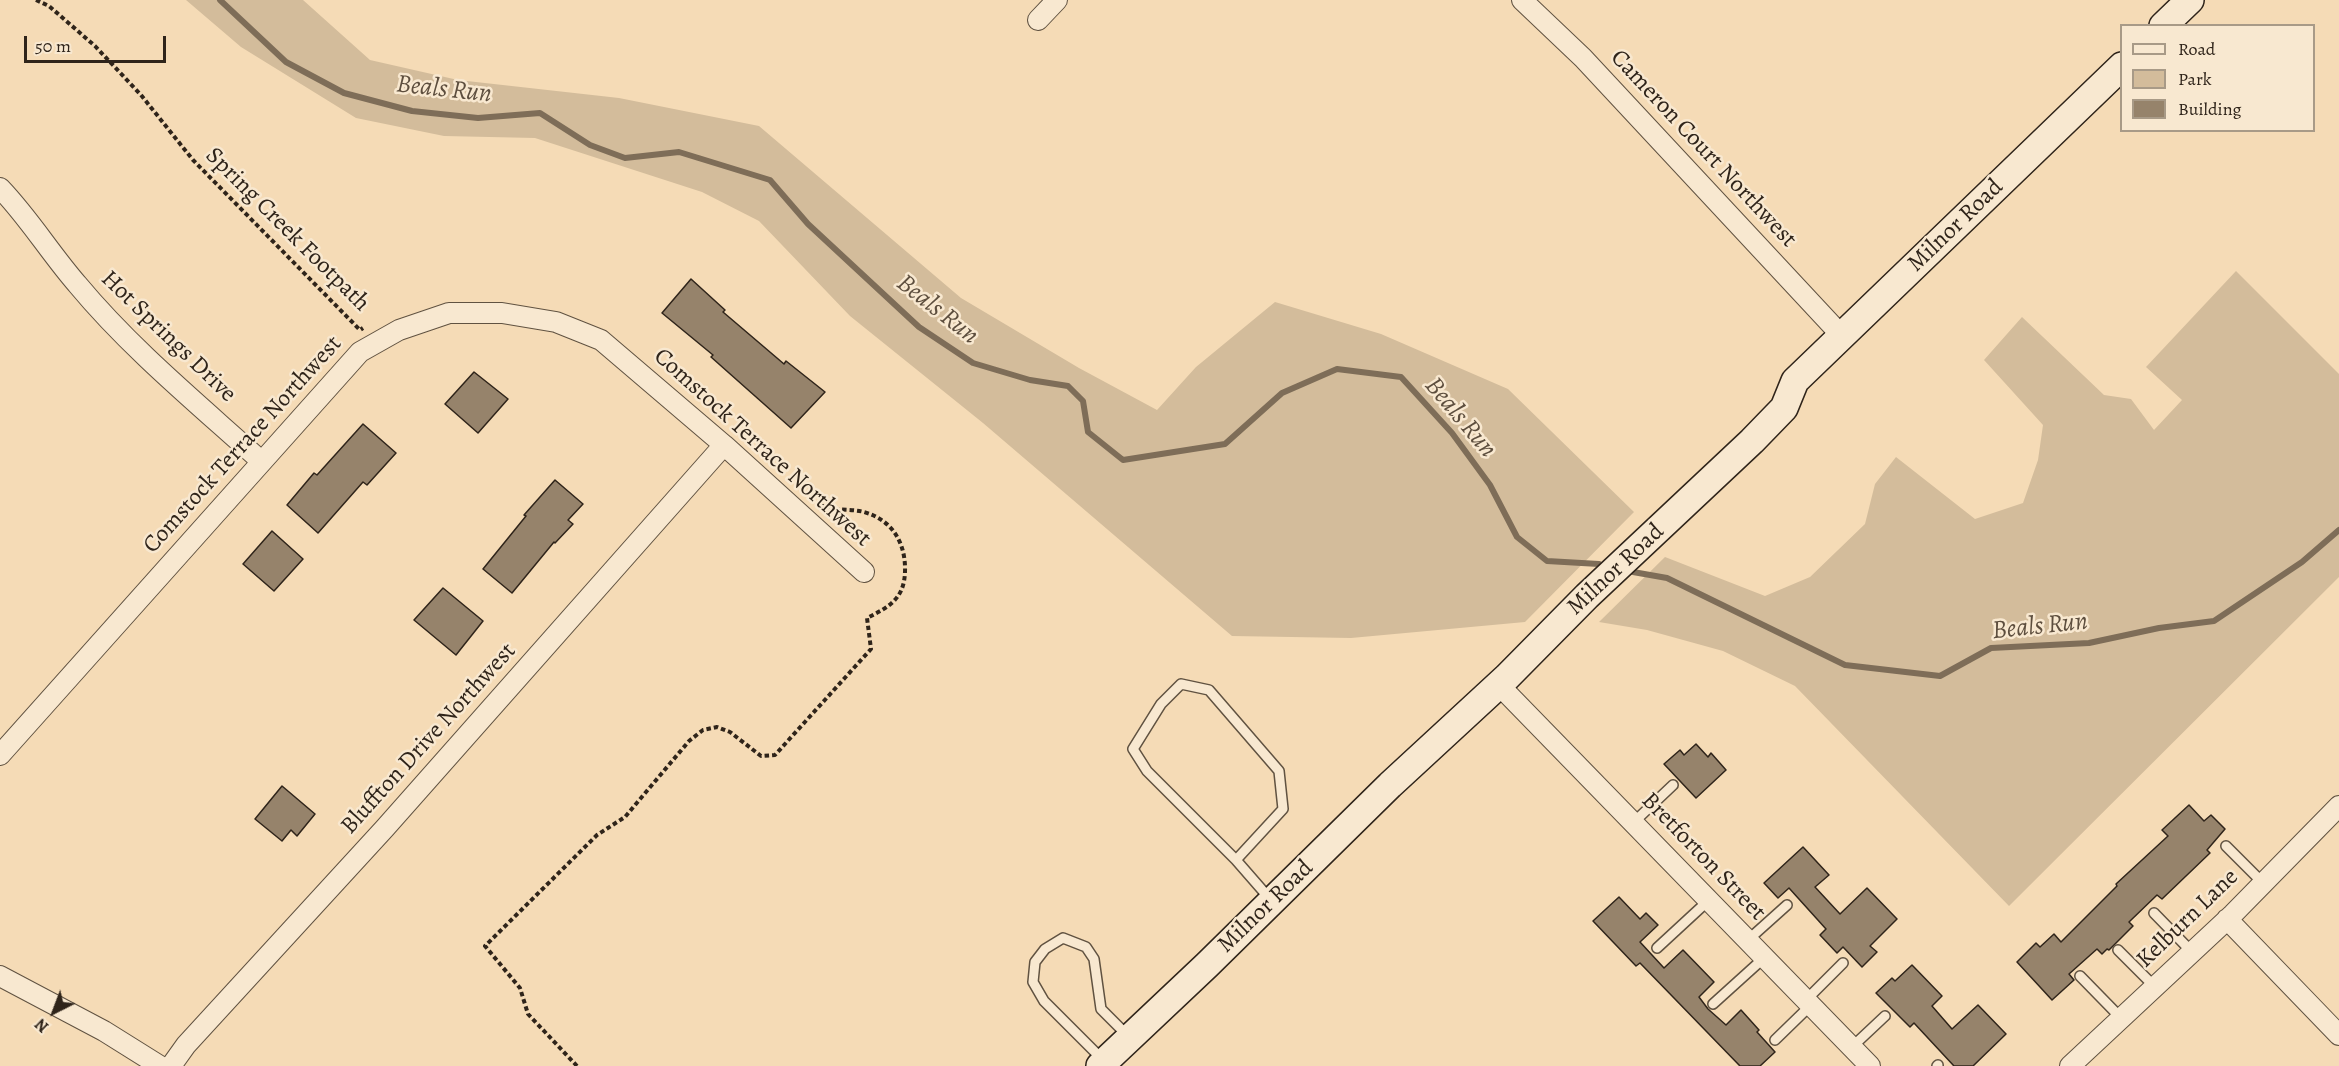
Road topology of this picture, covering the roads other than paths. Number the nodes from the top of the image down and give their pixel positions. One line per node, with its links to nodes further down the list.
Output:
1 (1057, 0): 4 (street)
2 (1522, 0): 8 (street, Cameron Court Northwest)
3 (2190, 0): 5 (main road)
4 (1038, 20)
5 (2165, 24)
6 (2120, 67): 8 (main road, Milnor Road)
7 (0, 188): 10 (street, Hot Springs Drive)
8 (1842, 336): 12 (main road, Milnor Road)
9 (724, 446): 10 (street, Comstock Terrace Northwest); 11 (street, Comstock Terrace Northwest); 44 (street, Bluffton Drive Northwest)
10 (261, 461): 13 (street, Comstock Terrace Northwest)
11 (864, 572)
12 (1498, 684): 16 (street, Bretforton Street); 21 (main road, Milnor Road)
13 (0, 755)
14 (1673, 785): 16 (lane)
15 (2339, 806): 19 (street, Kelburn Lane)
16 (1634, 822): 20 (street, Bretforton Street)
17 (2226, 846): 19 (lane)
18 (1236, 860): 18 (lane); 21 (lane)
19 (2263, 883): 24 (street, Kelburn Lane)
20 (1709, 900): 25 (street, Bretforton Street); 26 (lane)
21 (1272, 901): 39 (main road, Milnor Road)
22 (1787, 905): 25 (lane)
23 (2154, 913): 28 (lane)
24 (2227, 919): 28 (street, Kelburn Lane); 38 (street)
25 (1748, 940): 29 (street, Bretforton Street)
26 (1657, 948)
27 (2118, 950): 33 (lane)
28 (2192, 952): 33 (street, Kelburn Lane)
29 (1765, 957): 34 (street, Bretforton Street); 35 (lane)
30 (1843, 963): 34 (lane)
31 (0, 976): 43 (street)
32 (2080, 976): 37 (lane)
33 (2155, 987): 37 (street, Kelburn Lane)
34 (1808, 1002): 40 (lane); 41 (street, Bretforton Street)
35 (1713, 1004)
36 (1885, 1016): 41 (lane)
37 (2121, 1018): 46 (street, Kelburn Lane)
38 (2339, 1035)
39 (1130, 1039): 42 (main road, Milnor Road); 42 (lane)
40 (1774, 1040)
41 (1852, 1047): 45 (street, Bretforton Street)
42 (1102, 1064)
43 (160, 1066)
44 (171, 1066)
45 (1870, 1066)
46 (2070, 1066)

